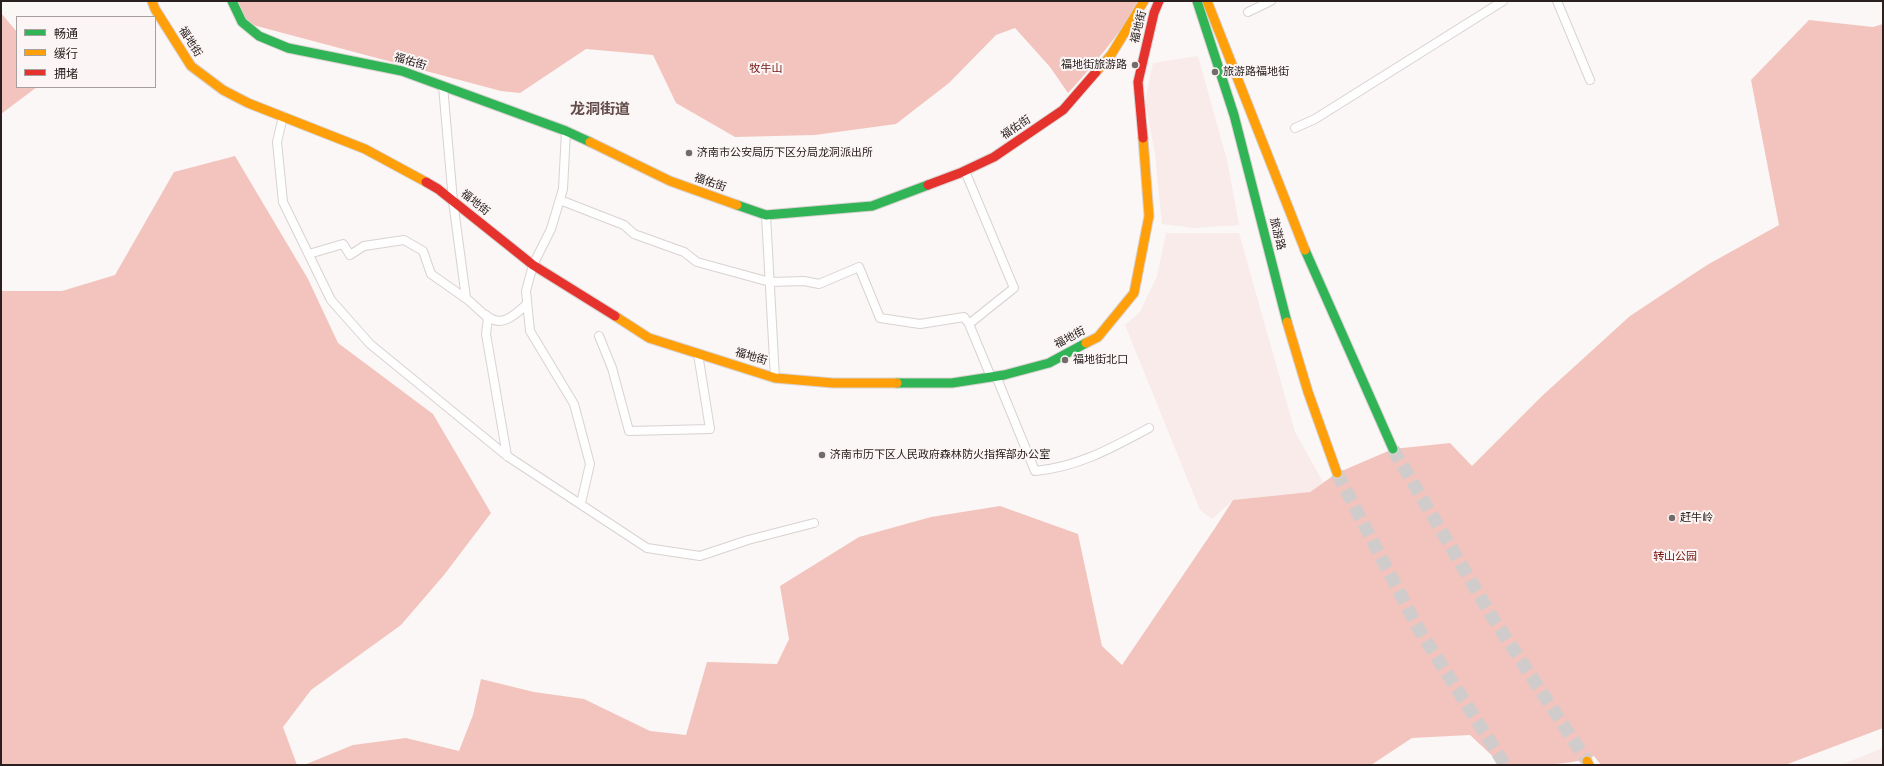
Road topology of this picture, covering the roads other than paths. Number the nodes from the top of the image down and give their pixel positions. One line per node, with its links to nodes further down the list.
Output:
1 (152, 1): 13 (street, 福地街)
2 (232, 1): 12 (street, 福佑街)
3 (1144, 1): 16 (street, 福佑街)
4 (1159, 1): 29 (street, 福地街)
5 (1196, 1): 34 (street, 旅游路)
6 (1208, 1): 32 (street, 旅游路)
7 (1271, 1): 10 (street)
8 (1503, 1): 14 (street)
9 (1557, 1): 11 (street)
10 (1248, 12)
11 (1590, 80)
12 (443, 86): 15 (street, 福佑街); 18 (street)
13 (283, 116): 18 (street, 福地街); 20 (street)
14 (1295, 128)
15 (566, 131): 17 (street); 19 (street, 福佑街)
16 (965, 171): 19 (street, 福佑街); 26 (street)
17 (560, 200): 21 (street); 22 (street)
18 (453, 201): 21 (street, 福地街); 23 (street)
19 (766, 215): 22 (street)
20 (309, 254): 23 (street); 33 (street)
21 (533, 265): 24 (street); 28 (street, 福地街)
22 (770, 282): 26 (street); 30 (street)
23 (466, 298): 25 (street)
24 (527, 304): 25 (street); 35 (street)
25 (488, 318): 33 (street)
26 (969, 324): 29 (street)
27 (599, 336): 28 (street)
28 (698, 354): 30 (street, 福地街)
29 (994, 376): 30 (street, 福地街); 31 (street)
30 (775, 378)
31 (1149, 428)
32 (1393, 449)
33 (507, 456): 35 (street)
34 (1337, 473)
35 (581, 503): 36 (street)
36 (814, 523)

